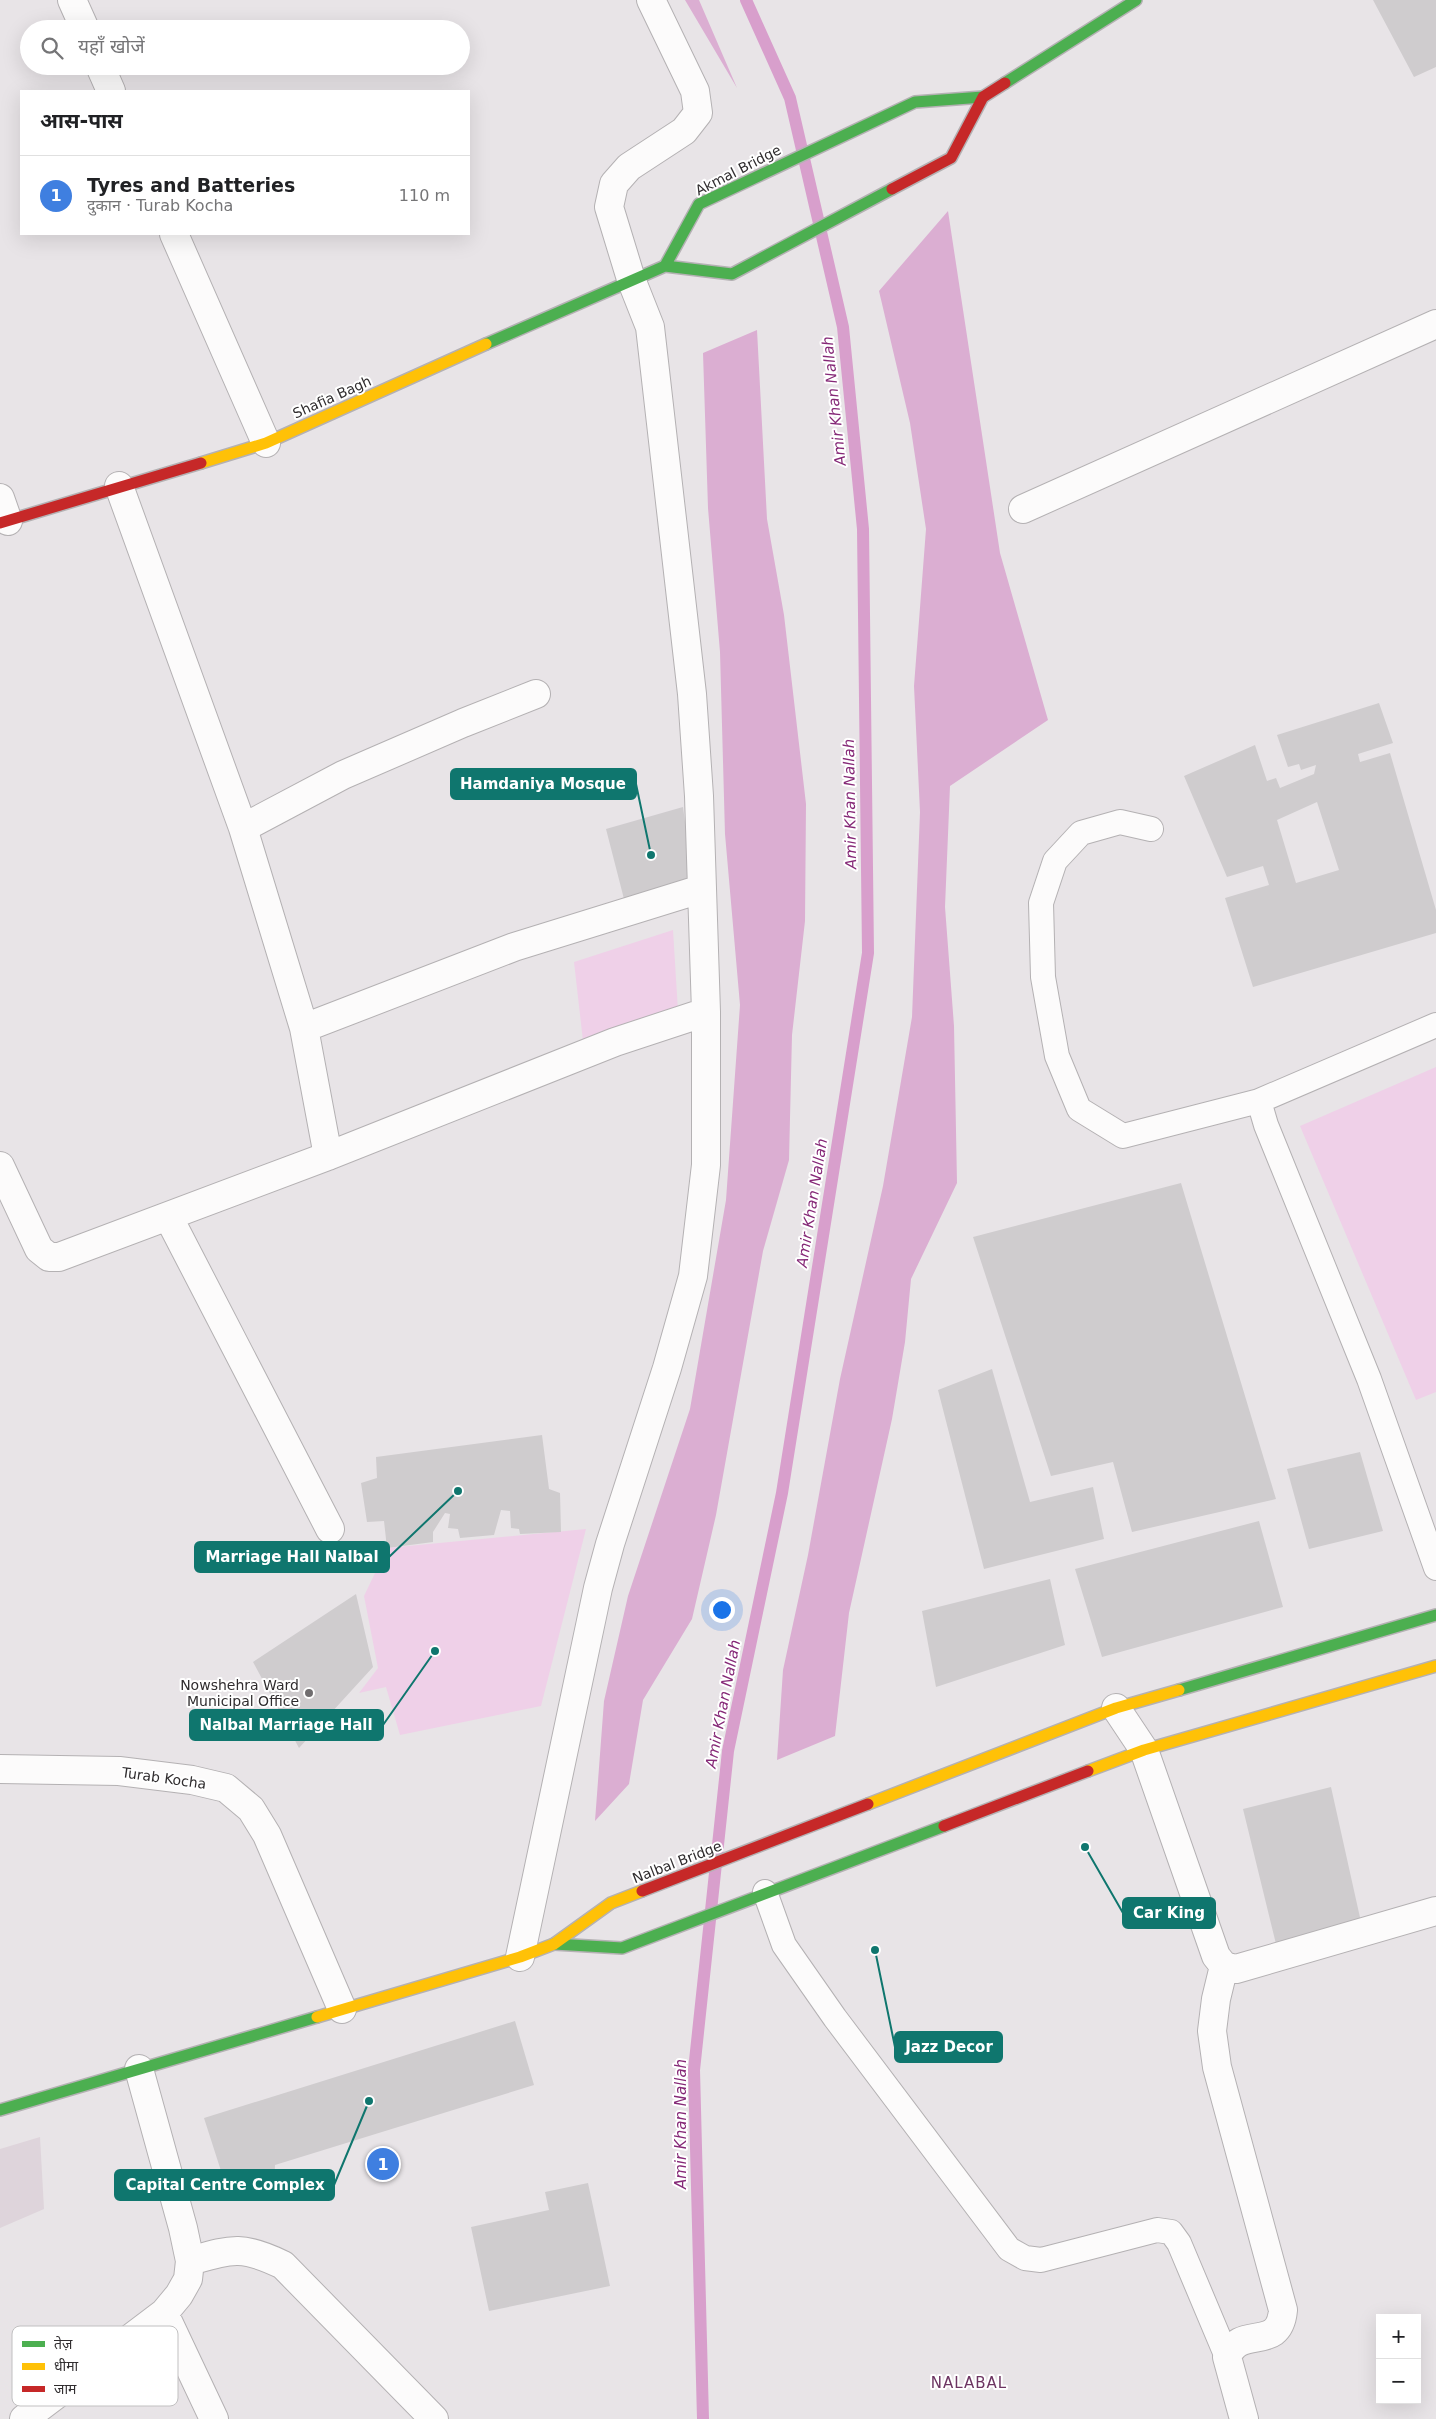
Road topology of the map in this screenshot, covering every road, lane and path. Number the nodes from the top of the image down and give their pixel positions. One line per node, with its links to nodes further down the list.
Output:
1 (72, 0): 4 (street)
2 (651, 0): 10 (street)
3 (1136, 0): 7 (main road)
4 (81, 20)
5 (104, 75): 6 (street)
6 (111, 90)
7 (983, 97): 9 (main road, Akmal Bridge); 9 (main road)
8 (174, 235): 12 (street)
9 (665, 266): 10 (main road, Shafia Bagh)
10 (631, 279): 12 (main road, Shafia Bagh); 19 (street)
11 (1436, 324): 14 (street)
12 (266, 443): 13 (main road, Shafia Bagh)
13 (119, 486): 15 (main road, Shafia Bagh); 17 (street)
14 (1023, 508)
15 (3, 514)
16 (536, 694): 17 (street)
17 (243, 828): 22 (street)
18 (1151, 829): 23 (lane)
19 (701, 889): 20 (street); 22 (street)
20 (706, 1012): 24 (street); 37 (street)
21 (1436, 1025): 23 (lane)
22 (304, 1028): 24 (street)
23 (1259, 1100): 28 (lane)
24 (328, 1156): 26 (street)
25 (0, 1166): 26 (street)
26 (168, 1216): 27 (street)
27 (330, 1529)
28 (1436, 1568)
29 (1436, 1615): 31 (main road, Nalbal Bridge)
30 (1436, 1666): 32 (main road)
31 (1116, 1708): 32 (street); 36 (main road, Nalbal Bridge)
32 (1144, 1750): 34 (main road); 38 (street)
33 (0, 1769): 39 (street, Turab Kocha)
34 (765, 1892): 36 (main road); 47 (lane)
35 (1436, 1911): 38 (street)
36 (554, 1944): 37 (main road)
37 (520, 1957): 39 (main road)
38 (1224, 1966): 47 (street)
39 (342, 2009): 40 (main road)
40 (138, 2069): 41 (main road); 42 (street)
41 (0, 2110)
42 (190, 2262): 43 (street); 51 (street)
43 (164, 2313): 44 (street); 45 (street)
44 (147, 2326)
45 (170, 2326)
46 (178, 2343): 50 (street)
47 (1227, 2357): 52 (street)
48 (41, 2406): 49 (street)
49 (24, 2419)
50 (214, 2419)
51 (434, 2419)
52 (1244, 2419)

